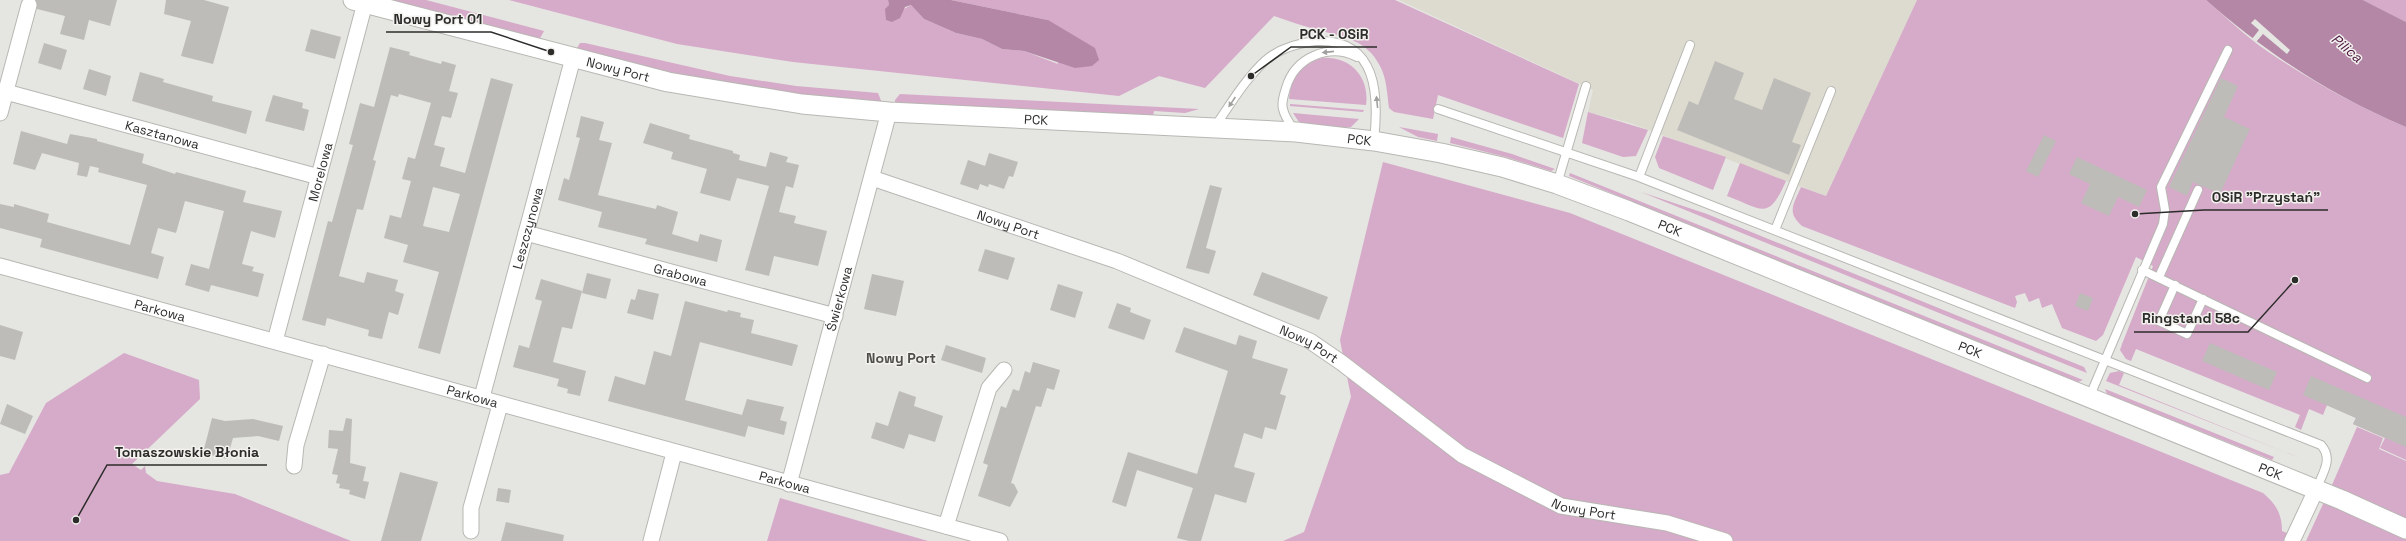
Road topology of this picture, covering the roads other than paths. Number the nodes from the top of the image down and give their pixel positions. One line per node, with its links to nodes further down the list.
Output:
1 (30, 2): 9 (street)
2 (359, 2): 5 (street, Nowy Port); 17 (street, Morelowa)
3 (1690, 45): 18 (lane)
4 (2228, 50): 25 (lane)
5 (572, 58): 11 (street, Nowy Port); 23 (street, Leszczynowa)
6 (1365, 61): 13 (lane, one-way to 13); 14 (lane, one-way to 14); 15 (lane, one-way to 6)
7 (1586, 86): 16 (lane)
8 (1831, 91): 22 (lane)
9 (6, 92): 12 (street); 17 (street, Kasztanowa)
10 (1438, 109): 16 (lane)
11 (889, 112): 13 (street, PCK); 19 (street, Świerkowa)
12 (0, 113)
13 (1214, 129): 14 (street, PCK)
14 (1296, 132): 15 (street, PCK)
15 (1374, 141): 20 (street, PCK)
16 (1568, 152): 18 (lane); 20 (lane)
17 (319, 177): 30 (street, Morelowa)
18 (1639, 177): 22 (lane)
19 (872, 178): 29 (street, Świerkowa); 47 (street, Nowy Port)
20 (1558, 184): 36 (street, PCK)
21 (2198, 190): 26 (lane)
22 (1775, 230): 32 (lane)
23 (526, 233): 29 (street, Grabowa); 35 (street, Leszczynowa)
24 (0, 266): 30 (street, Parkowa)
25 (2142, 270): 26 (lane); 32 (lane)
26 (2159, 277): 27 (lane)
27 (2175, 285): 28 (lane); 28 (lane)
28 (2203, 299): 34 (lane)
29 (835, 316): 40 (street, Świerkowa)
30 (275, 341): 31 (street, Parkowa)
31 (323, 354): 35 (street, Parkowa); 39 (street)
32 (2105, 359): 36 (lane); 41 (lane)
33 (1004, 370): 42 (street)
34 (2367, 378)
35 (482, 397): 37 (street, Parkowa)
36 (2089, 398): 41 (street, PCK)
37 (500, 405): 38 (street, Parkowa); 44 (street)
38 (674, 453): 40 (street, Parkowa); 45 (street)
39 (294, 466)
40 (789, 484): 42 (street, Parkowa)
41 (2316, 490): 43 (street, PCK); 48 (street)
42 (946, 526): 46 (street, Parkowa)
43 (2406, 529)
44 (471, 531)
45 (651, 541)
46 (1000, 541)
47 (1725, 541)
48 (2292, 541)

